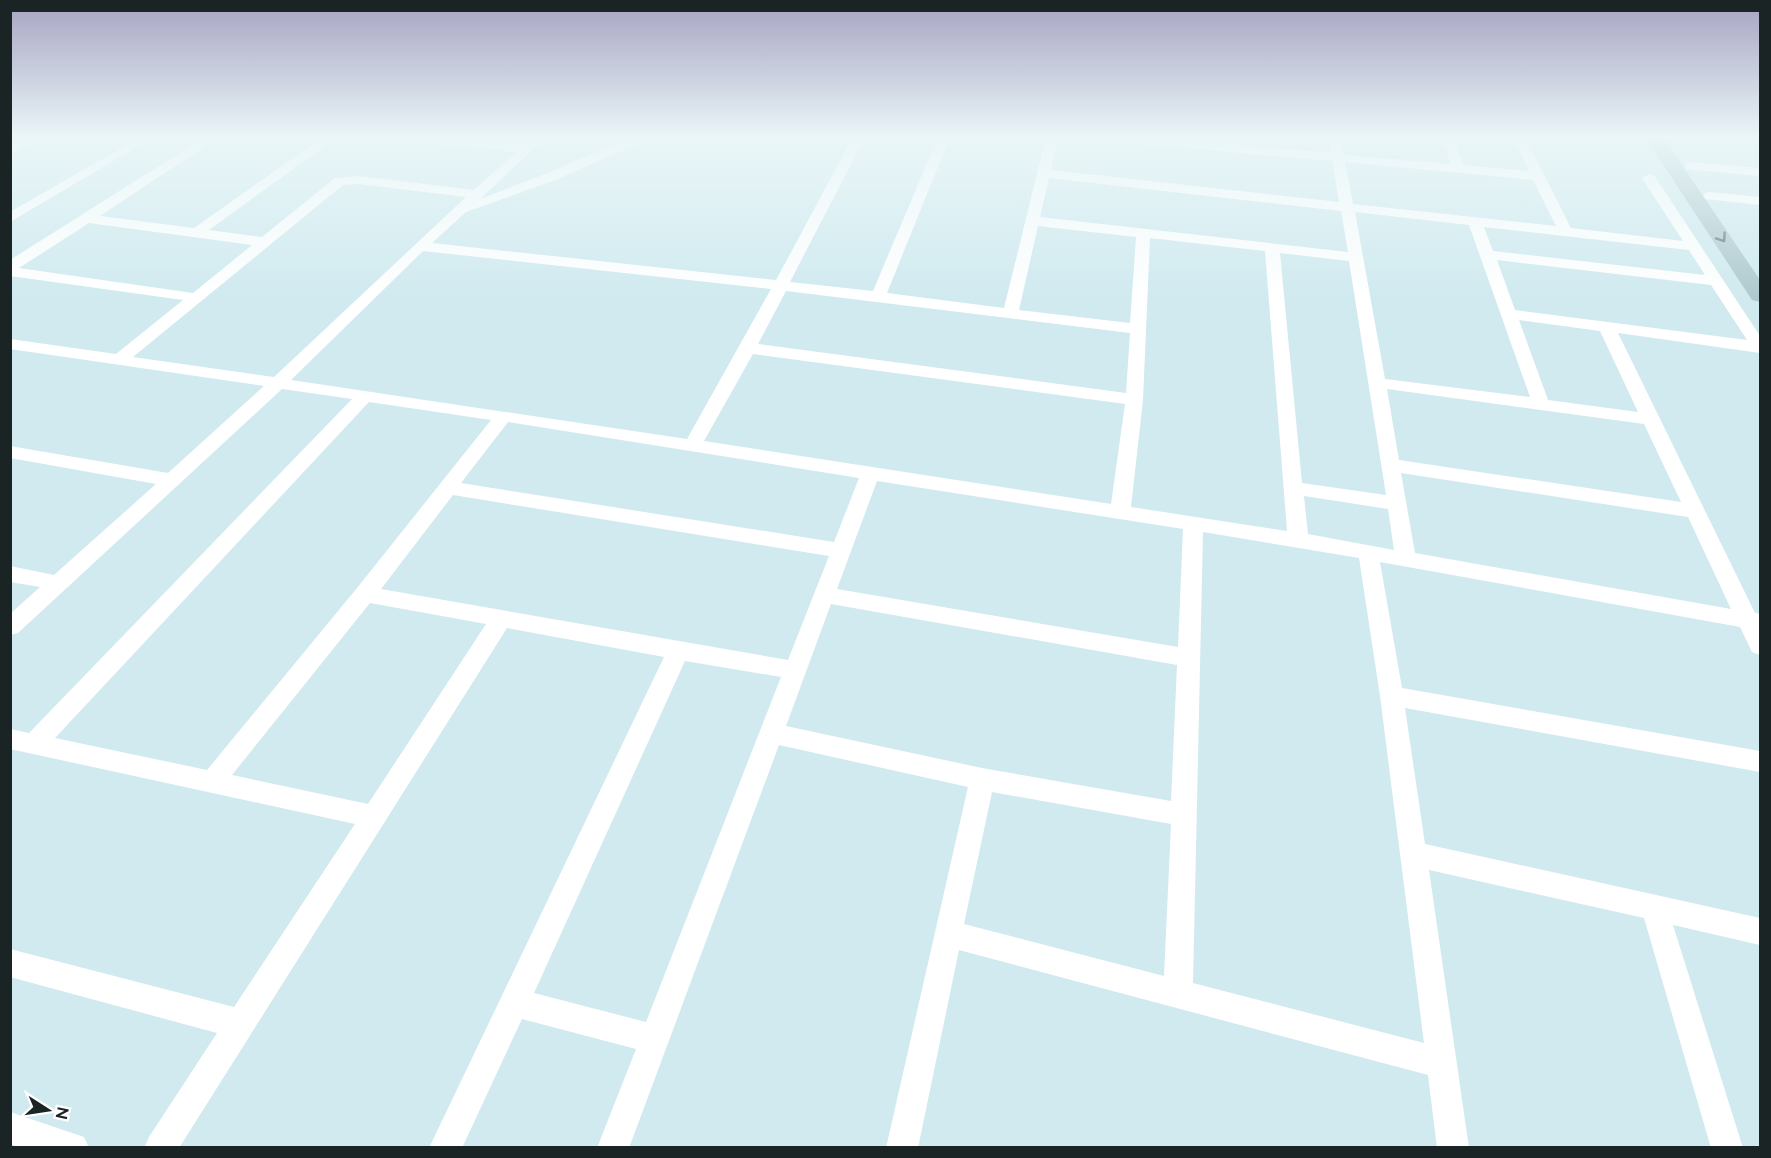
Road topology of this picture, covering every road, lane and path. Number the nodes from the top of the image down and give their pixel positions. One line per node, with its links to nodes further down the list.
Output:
1 (56, 191): 22 (street)
2 (128, 191): 23 (street)
3 (255, 191): 27 (street)
4 (329, 191): 29 (street)
5 (449, 191): 17 (street)
6 (481, 191): 17 (street)
7 (513, 191): 21 (street)
8 (831, 191): 38 (street)
9 (922, 191): 40 (street)
10 (1040, 191): 24 (street)
11 (1205, 191): 20 (street)
12 (1344, 191): 20 (street)
13 (1545, 191): 26 (street)
14 (1657, 191): 31 (street)
15 (1690, 191): 39 (main road, one-way to 39)
16 (1707, 191): 18 (main road)
17 (478, 194): 21 (street)
18 (1710, 196): 19 (street); 35 (main road)
19 (1761, 201)
20 (1347, 206): 25 (street); 34 (street)
21 (456, 213): 30 (street)
22 (10, 218)
23 (86, 218): 27 (street); 36 (street)
24 (1034, 221): 28 (street); 42 (street)
25 (1475, 221): 26 (street); 33 (street)
26 (1565, 231): 31 (street)
27 (196, 233): 29 (street)
28 (1143, 234): 32 (street); 45 (street)
29 (265, 242): 41 (street)
30 (420, 246): 38 (street); 50 (street)
31 (1692, 246): 37 (street)
32 (1272, 248): 34 (street); 63 (street)
33 (1488, 255): 37 (street); 43 (street)
34 (1356, 257): 51 (street)
35 (1761, 267)
36 (10, 269): 41 (street)
37 (1716, 281): 47 (street)
38 (779, 286): 40 (street); 48 (street)
39 (1761, 296)
40 (878, 297): 42 (street)
41 (198, 298): 49 (street)
42 (1010, 314): 45 (street)
43 (1509, 314): 44 (street); 54 (street)
44 (1606, 326): 47 (street); 56 (street)
45 (1138, 329): 53 (street)
46 (10, 344): 49 (street)
47 (1760, 347)
48 (748, 348): 53 (street); 57 (street)
49 (119, 360): 50 (street)
50 (278, 383): 52 (street); 61 (street)
51 (1378, 383): 54 (street); 59 (street)
52 (366, 395): 55 (street); 86 (street)
53 (1134, 400): 66 (street)
54 (1540, 404): 56 (street)
55 (503, 416): 57 (street); 62 (street)
56 (1652, 419): 65 (street)
57 (692, 446): 60 (street)
58 (10, 452): 61 (street)
59 (1390, 465): 64 (street); 65 (street)
60 (870, 475): 66 (street); 69 (street)
61 (172, 480): 73 (street)
62 (446, 487): 69 (street); 74 (street)
63 (1294, 488): 64 (street); 68 (street)
64 (1396, 503): 71 (street)
65 (1695, 512): 77 (street)
66 (1120, 513): 67 (street)
67 (1193, 525): 68 (street); 81 (street)
68 (1298, 540): 70 (street)
69 (842, 551): 75 (street)
70 (1368, 552): 71 (street); 83 (street)
71 (1406, 558): 77 (street)
72 (10, 574): 73 (street)
73 (57, 583): 78 (street)
74 (365, 594): 76 (street); 89 (street)
75 (825, 595): 81 (street); 82 (street)
76 (503, 617): 80 (street); 91 (street)
77 (1754, 621): 79 (street)
78 (10, 627)
79 (1761, 646)
80 (678, 651): 82 (street); 98 (street)
81 (1187, 658): 90 (street)
82 (796, 670): 84 (street)
83 (1392, 696): 87 (street); 92 (street)
84 (772, 733): 88 (street); 100 (street)
85 (10, 739): 86 (street)
86 (35, 744): 89 (street)
87 (1761, 761)
88 (982, 779): 90 (street); 95 (street)
89 (211, 783): 91 (street)
90 (1184, 815): 97 (street)
91 (375, 817): 99 (street)
92 (1413, 854): 93 (street); 101 (street)
93 (1654, 907): 94 (street); 109 (street)
94 (1761, 931)
95 (948, 933): 97 (street); 107 (street)
96 (10, 963): 99 (street)
97 (1178, 993): 101 (street)
98 (515, 1003): 100 (street); 105 (street)
99 (241, 1024): 104 (street)
100 (653, 1039): 106 (street)
101 (1441, 1063): 108 (street)
102 (10, 1128): 103 (street)
103 (73, 1148)
104 (160, 1148)
105 (445, 1148)
106 (613, 1148)
107 (902, 1148)
108 (1453, 1148)
109 (1727, 1148)

